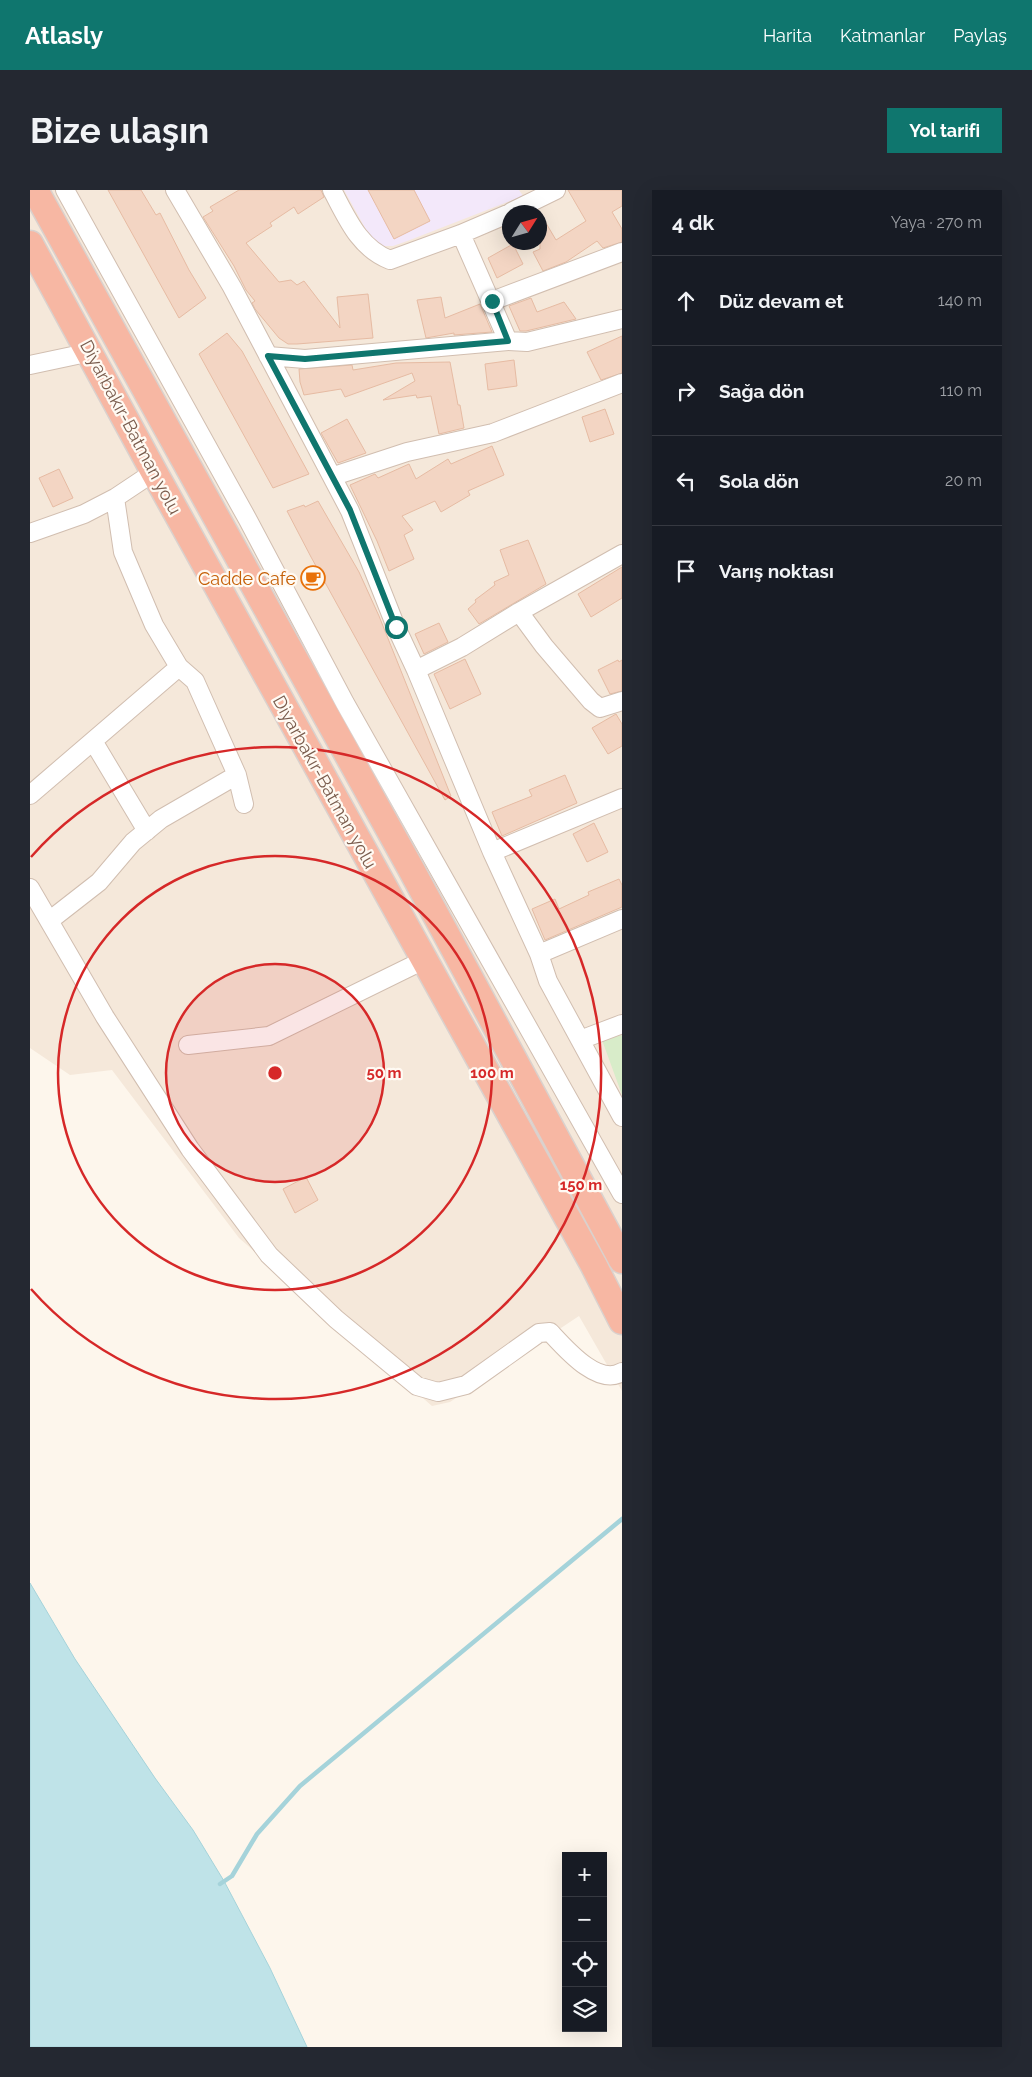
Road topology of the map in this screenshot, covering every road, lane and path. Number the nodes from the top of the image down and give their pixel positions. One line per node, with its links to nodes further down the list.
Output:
1 (36, 190): 44 (highway, Diyarbakır-Batman yolu)
2 (65, 190): 43 (street)
3 (175, 190): 15 (street)
4 (332, 190): 8 (street)
5 (556, 190): 6 (street)
6 (526, 205)
7 (502, 216): 8 (street)
8 (461, 234): 11 (street)
9 (30, 244): 14 (highway, Diyarbakır-Batman yolu)
10 (622, 252): 11 (street)
11 (492, 301): 13 (street)
12 (622, 319): 13 (street)
13 (508, 341): 15 (street)
14 (91, 352): 16 (street); 18 (highway, Diyarbakır-Batman yolu)
15 (268, 356): 19 (street)
16 (30, 365)
17 (622, 383): 19 (street)
18 (154, 472): 20 (street); 38 (highway, Diyarbakır-Batman yolu)
19 (334, 476): 25 (street)
20 (115, 498): 21 (street); 24 (street)
21 (30, 533)
22 (622, 554): 23 (street)
23 (519, 612): 25 (street); 26 (street)
24 (179, 667): 27 (street); 28 (street)
25 (416, 670): 33 (street)
26 (622, 701)
27 (93, 741): 29 (street); 32 (street)
28 (237, 774): 31 (street); 32 (street)
29 (30, 795)
30 (622, 798): 33 (street)
31 (244, 804)
32 (147, 831): 36 (street)
33 (492, 852): 37 (street)
34 (30, 888): 36 (street)
35 (622, 918): 37 (street)
36 (49, 921): 46 (street)
37 (538, 954): 40 (street)
38 (424, 960): 41 (street); 45 (highway, Diyarbakır-Batman yolu)
39 (622, 1024): 40 (street)
40 (580, 1040): 42 (street)
41 (188, 1045)
42 (622, 1117)
43 (622, 1194)
44 (622, 1260)
45 (622, 1321)
46 (622, 1372)

